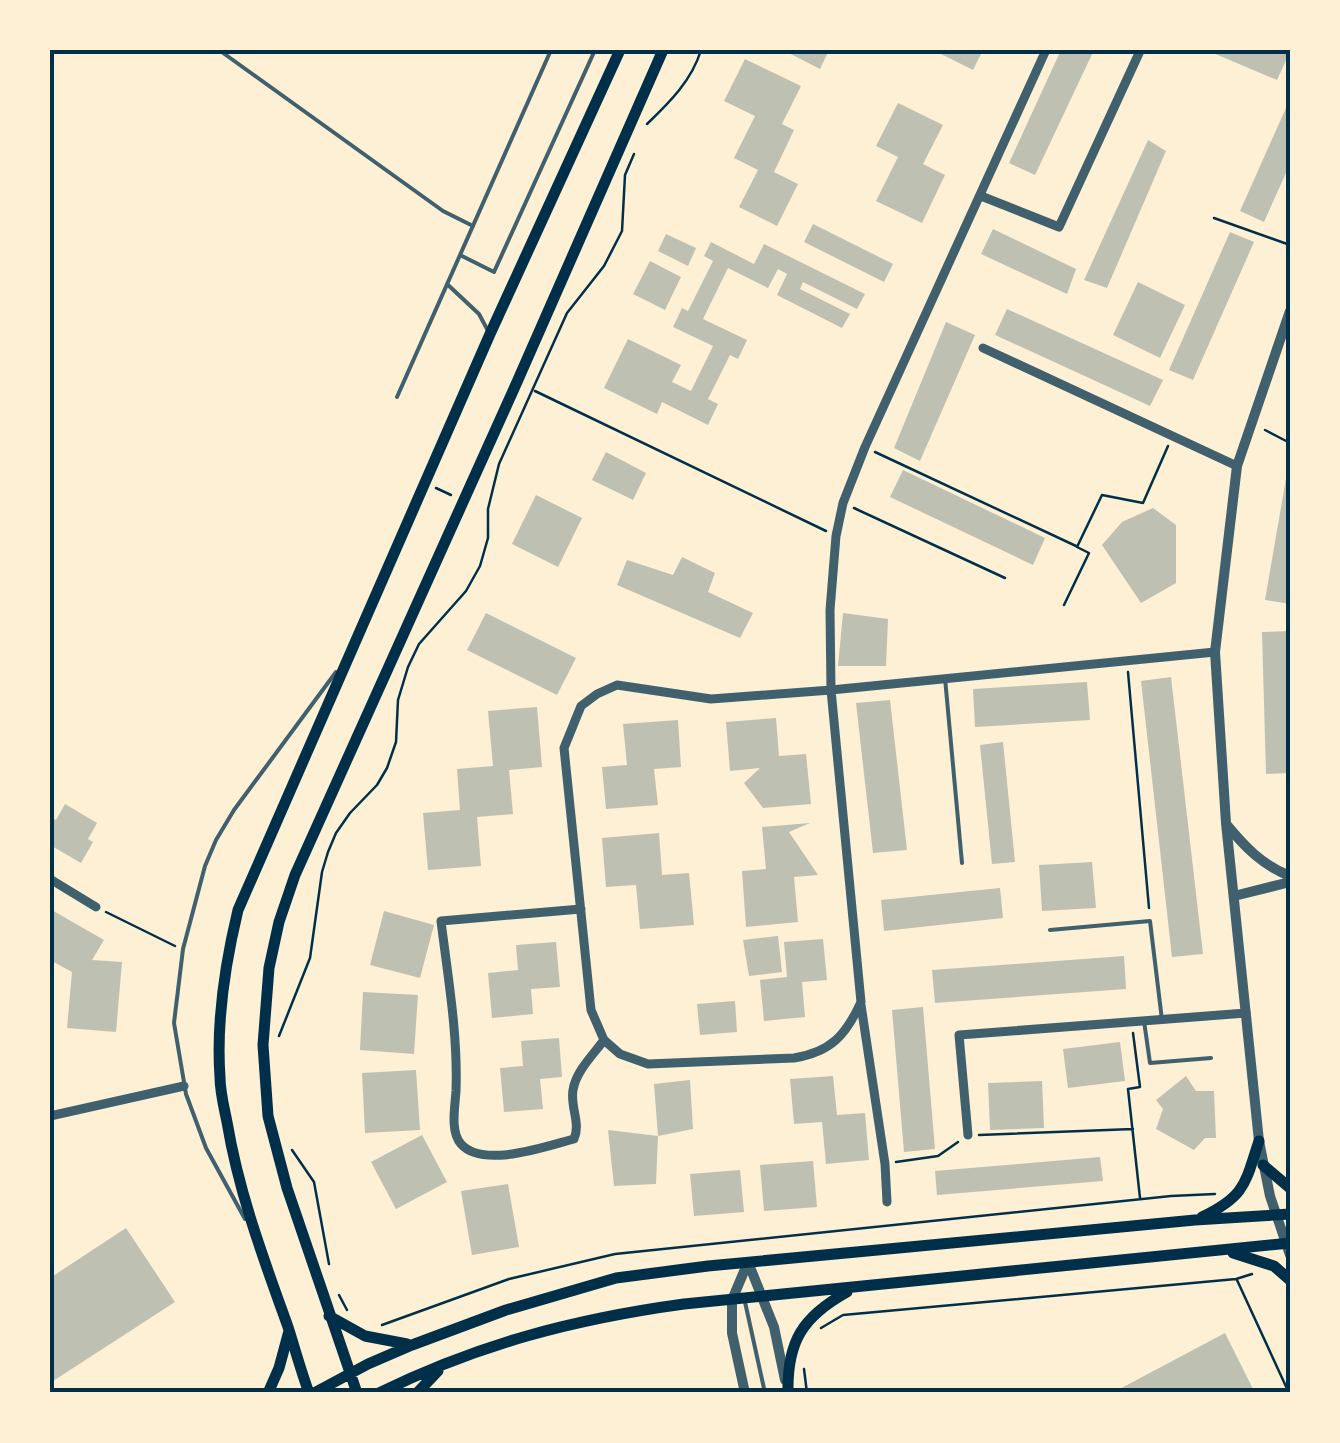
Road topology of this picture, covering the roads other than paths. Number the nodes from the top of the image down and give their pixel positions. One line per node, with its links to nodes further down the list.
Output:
1 (218, 50): 9 (lane)
2 (552, 50): 9 (lane)
3 (596, 50): 10 (lane)
4 (620, 50): 13 (main road)
5 (663, 50): 54 (main road)
6 (1046, 50): 8 (street)
7 (1140, 52): 8 (street)
8 (981, 196): 20 (street)
9 (473, 226): 10 (lane)
10 (460, 255): 11 (lane)
11 (448, 284): 13 (lane); 15 (lane)
12 (1290, 310): 16 (street)
13 (490, 334): 17 (main road)
14 (983, 348): 16 (street)
15 (397, 397)
16 (1237, 466): 18 (street)
17 (350, 652): 35 (lane); 45 (main road)
18 (1215, 652): 19 (street); 21 (street)
19 (945, 678): 20 (street); 22 (lane)
20 (831, 690): 27 (street); 29 (street)
21 (1226, 823): 24 (street); 25 (street)
22 (962, 863)
23 (50, 879): 26 (street)
24 (1290, 879): 25 (street)
25 (1234, 896): 30 (street)
26 (96, 906)
27 (581, 909): 33 (street); 33 (street)
28 (1050, 930): 31 (lane)
29 (861, 1002): 33 (street); 41 (street)
30 (1246, 1014): 31 (street); 38 (street)
31 (1162, 1020): 32 (street)
32 (1144, 1021): 34 (lane); 37 (street)
33 (604, 1040)
34 (1211, 1058)
35 (184, 1086): 36 (street); 45 (lane)
36 (50, 1116)
37 (968, 1136)
38 (1259, 1140): 39 (street); 44 (main road)
39 (1262, 1165): 40 (main road); 43 (street)
40 (1290, 1188)
41 (887, 1202)
42 (1290, 1214): 43 (main road)
43 (1276, 1216): 44 (main road); 46 (street)
44 (1195, 1220): 48 (main road)
45 (254, 1234): 55 (main road)
46 (1288, 1247): 47 (main road)
47 (1224, 1250): 50 (main road); 51 (main road)
48 (748, 1262): 49 (lane); 52 (street); 53 (street); 56 (main road)
49 (746, 1280)
50 (1290, 1280)
51 (854, 1288): 52 (main road); 66 (main road)
52 (762, 1297): 53 (main road); 66 (street)
53 (738, 1299): 57 (main road); 64 (street); 65 (lane)
54 (329, 1316): 56 (main road); 58 (main road)
55 (289, 1331): 59 (main road); 60 (main road)
56 (412, 1344): 58 (main road)
57 (444, 1364): 62 (main road); 63 (main road)
58 (350, 1374): 60 (main road); 61 (main road)
59 (268, 1393)
60 (312, 1393)
61 (357, 1393)
62 (380, 1393)
63 (417, 1393)
64 (745, 1393)
65 (765, 1393)
66 (788, 1393)

